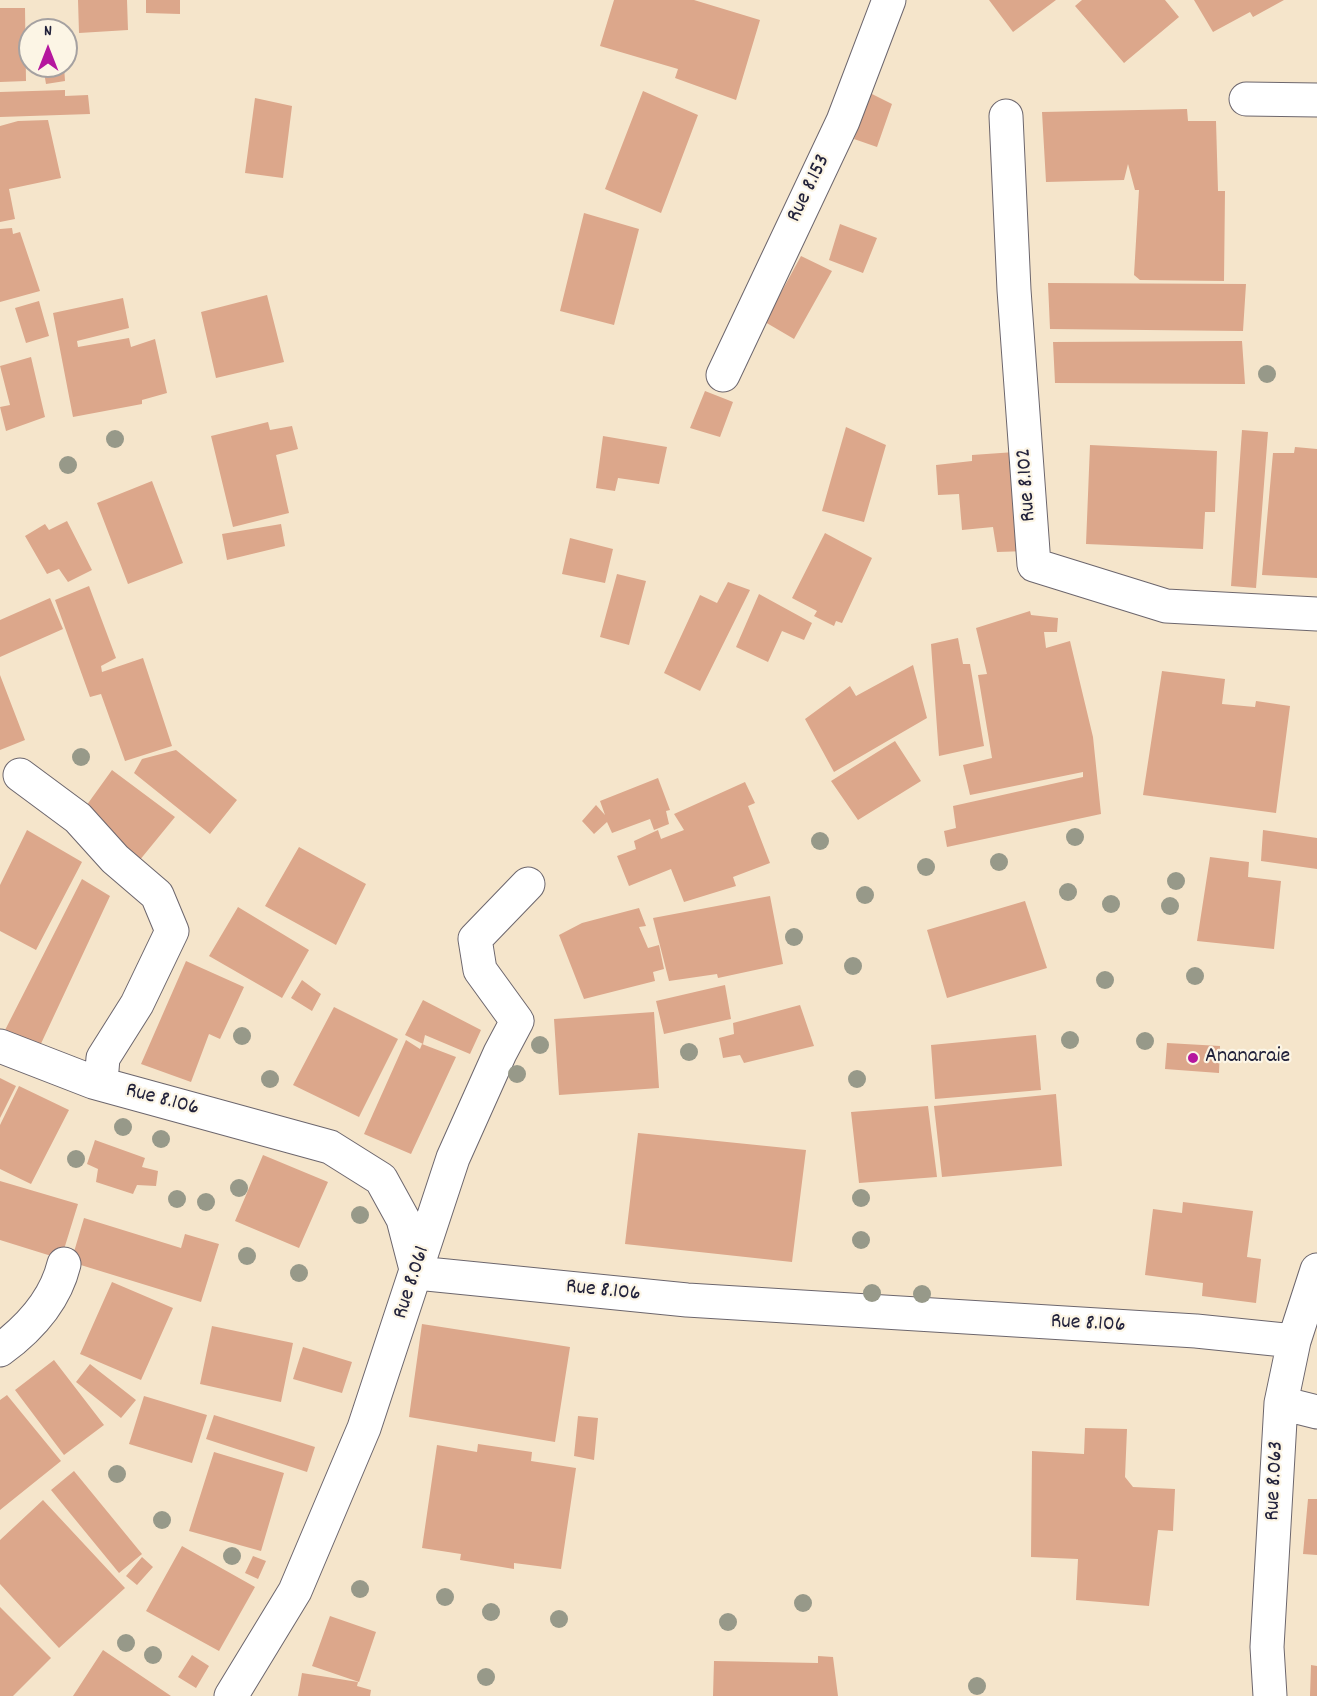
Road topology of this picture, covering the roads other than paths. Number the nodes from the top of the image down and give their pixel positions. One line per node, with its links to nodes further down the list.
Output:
1 (889, 0): 5 (street, Rue 8.153)
2 (1246, 99): 3 (street)
3 (1317, 100)
4 (1006, 116): 6 (street, Rue 8.102)
5 (723, 375)
6 (1317, 614)
7 (20, 775): 10 (street)
8 (528, 884): 13 (street, Rue 8.061)
9 (0, 1046): 10 (street, Rue 8.106)
10 (93, 1082): 13 (street, Rue 8.106)
11 (64, 1264): 15 (street)
12 (1317, 1270): 14 (street, Rue 8.063)
13 (417, 1272): 14 (street, Rue 8.106); 18 (street, Rue 8.061)
14 (1294, 1341): 16 (street, Rue 8.063)
15 (0, 1350)
16 (1281, 1403): 17 (street); 19 (street, Rue 8.063)
17 (1317, 1412)
18 (231, 1696)
19 (1270, 1696)

